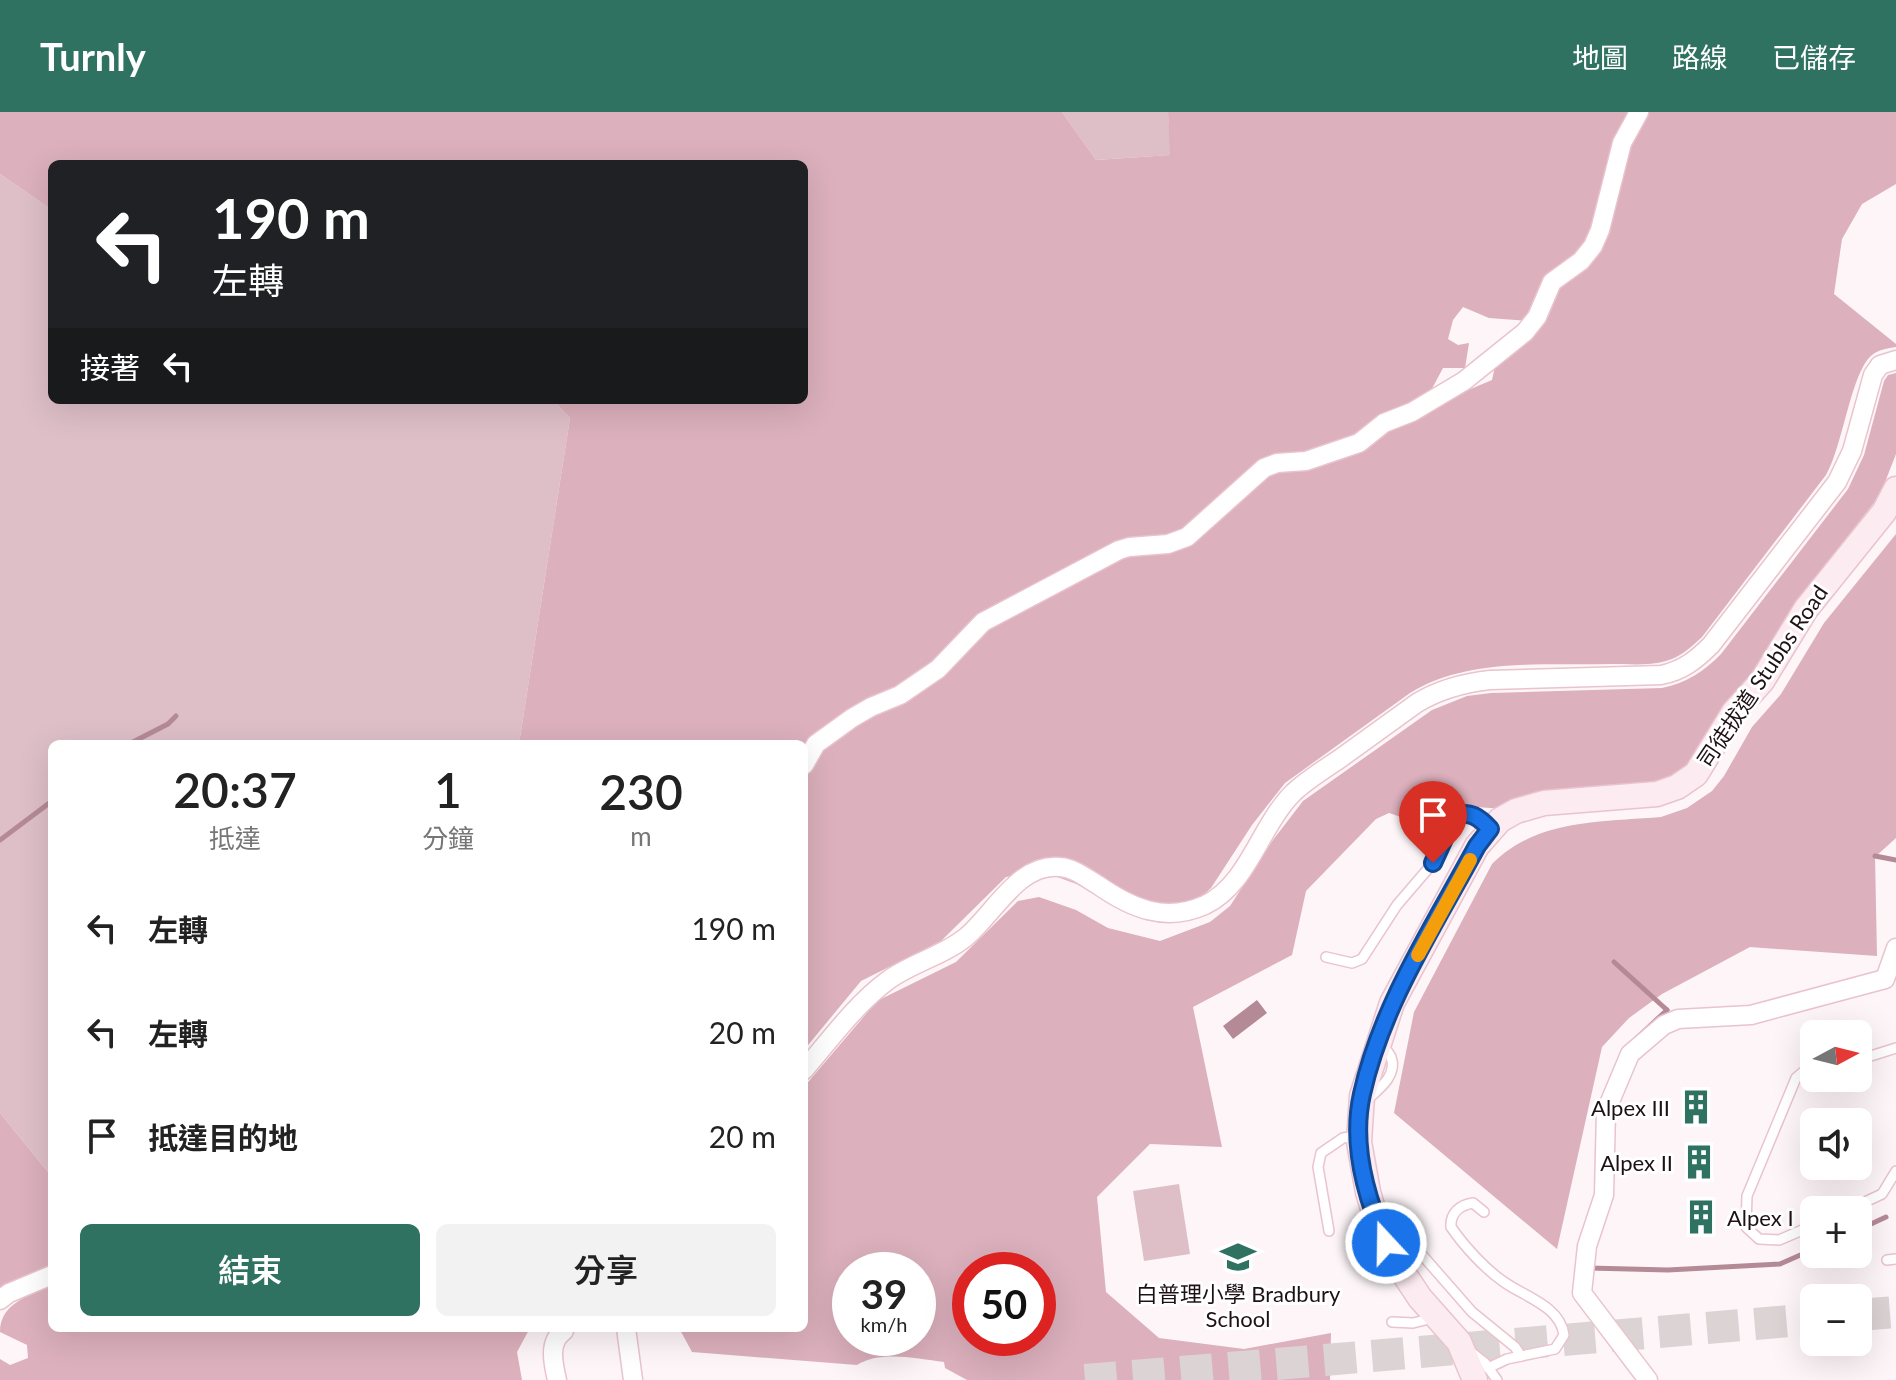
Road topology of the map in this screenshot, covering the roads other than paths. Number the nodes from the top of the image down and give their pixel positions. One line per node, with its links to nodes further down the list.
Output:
1 (1639, 112): 4 (street)
2 (1896, 360): 10 (street)
3 (1896, 489): 5 (main road, 司徒拔道 Stubbs Road)
4 (808, 758)
5 (1490, 829): 7 (lane); 12 (main road, 司徒拔道 Stubbs Road)
6 (1896, 948): 30 (street)
7 (1326, 957)
8 (1896, 1048): 9 (lane)
9 (1872, 1056)
10 (808, 1066)
11 (1800, 1074): 17 (lane)
12 (1360, 1135): 16 (lane); 21 (main road, 司徒拔道 Stubbs Road)
13 (1896, 1171): 14 (lane)
14 (1872, 1199)
15 (1484, 1212): 25 (lane)
16 (1329, 1231)
17 (1800, 1231)
18 (1423, 1256): 25 (lane)
19 (48, 1277): 20 (street)
20 (0, 1300)
21 (1436, 1316): 22 (lane); 26 (main road, 司徒拔道 Stubbs Road)
22 (1392, 1322)
23 (562, 1332): 27 (street)
24 (627, 1332): 28 (street)
25 (1521, 1356): 26 (lane)
26 (1482, 1374): 29 (lane)
27 (557, 1380)
28 (633, 1380)
29 (1497, 1380)
30 (1648, 1380)

